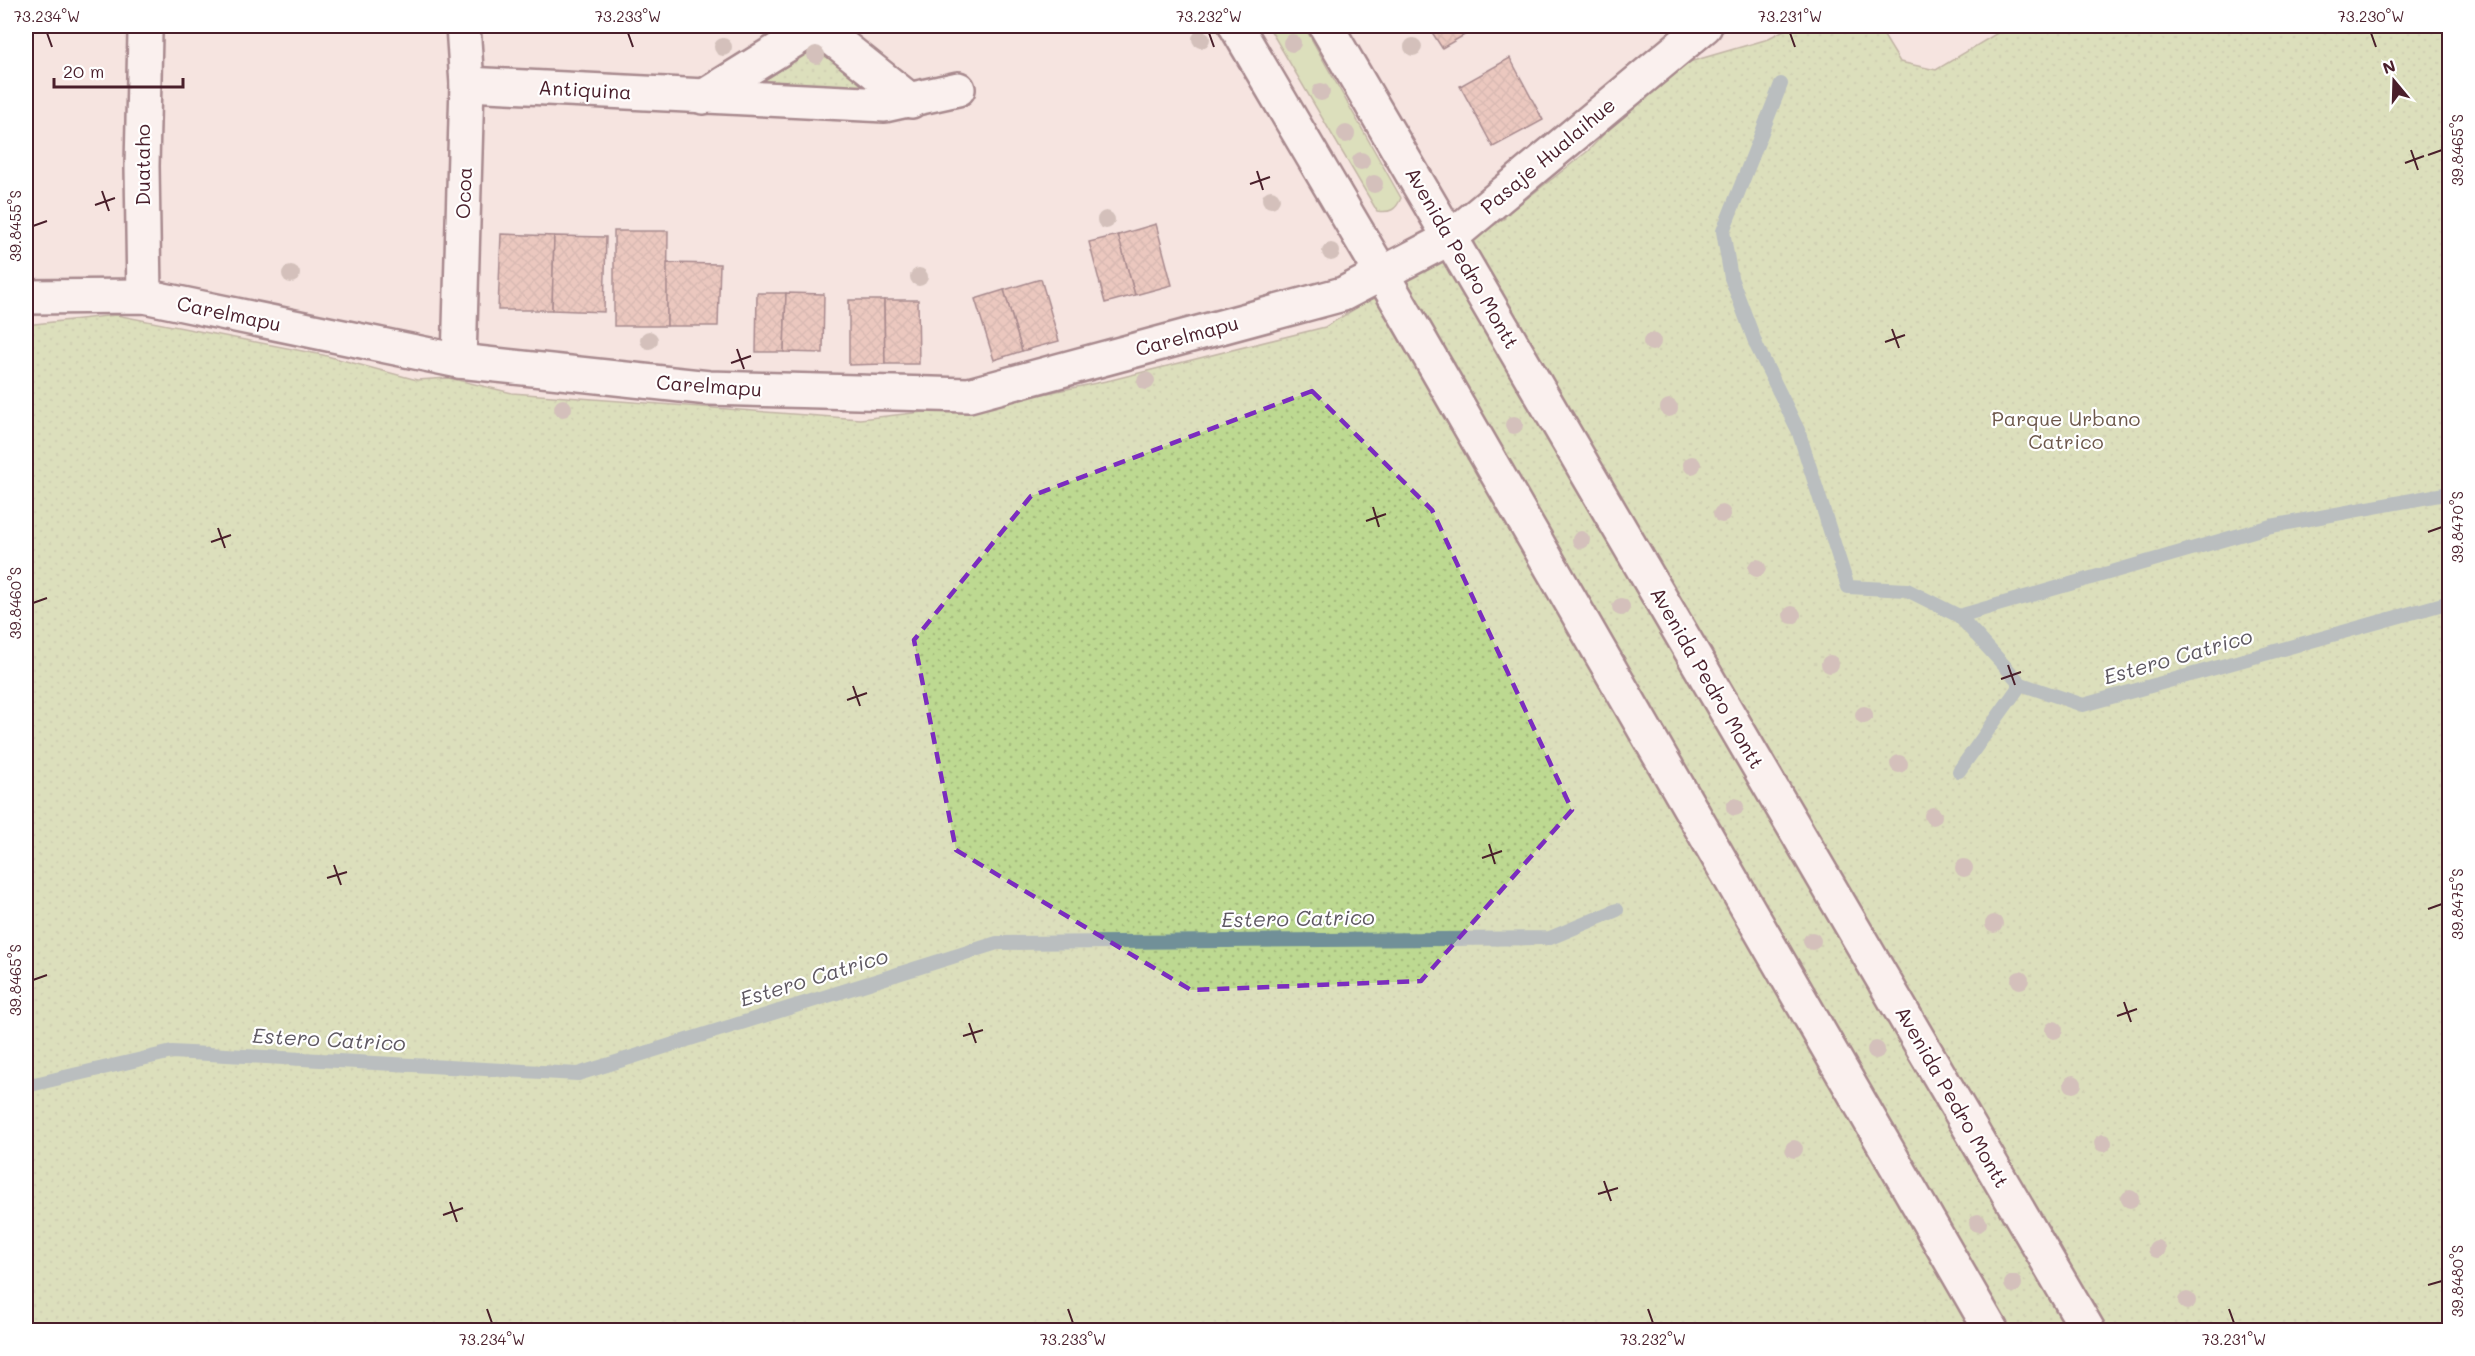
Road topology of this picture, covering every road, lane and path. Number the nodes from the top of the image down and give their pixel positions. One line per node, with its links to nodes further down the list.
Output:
1 (463, 26): 6 (street, Ocoa)
2 (1236, 26): 11 (street)
3 (1326, 26): 10 (street, Avenida Pedro Montt)
4 (1705, 26): 10 (street, Pasaje Hualaihue)
5 (145, 33): 13 (street, Duataho)
6 (467, 84): 8 (street, Antiquina); 14 (street, Ocoa)
7 (958, 89): 9 (street, Antiquina)
8 (703, 97): 9 (street, Antiquina); 9 (street)
9 (911, 101)
10 (1450, 238): 11 (street, Pasaje Hualaihue); 16 (street, Avenida Pedro Montt)
11 (1382, 274): 14 (street, Carelmapu); 15 (street)
12 (26, 297): 13 (street, Carelmapu)
13 (144, 297): 14 (street, Carelmapu)
14 (459, 361)
15 (1991, 1330)
16 (2088, 1330)

